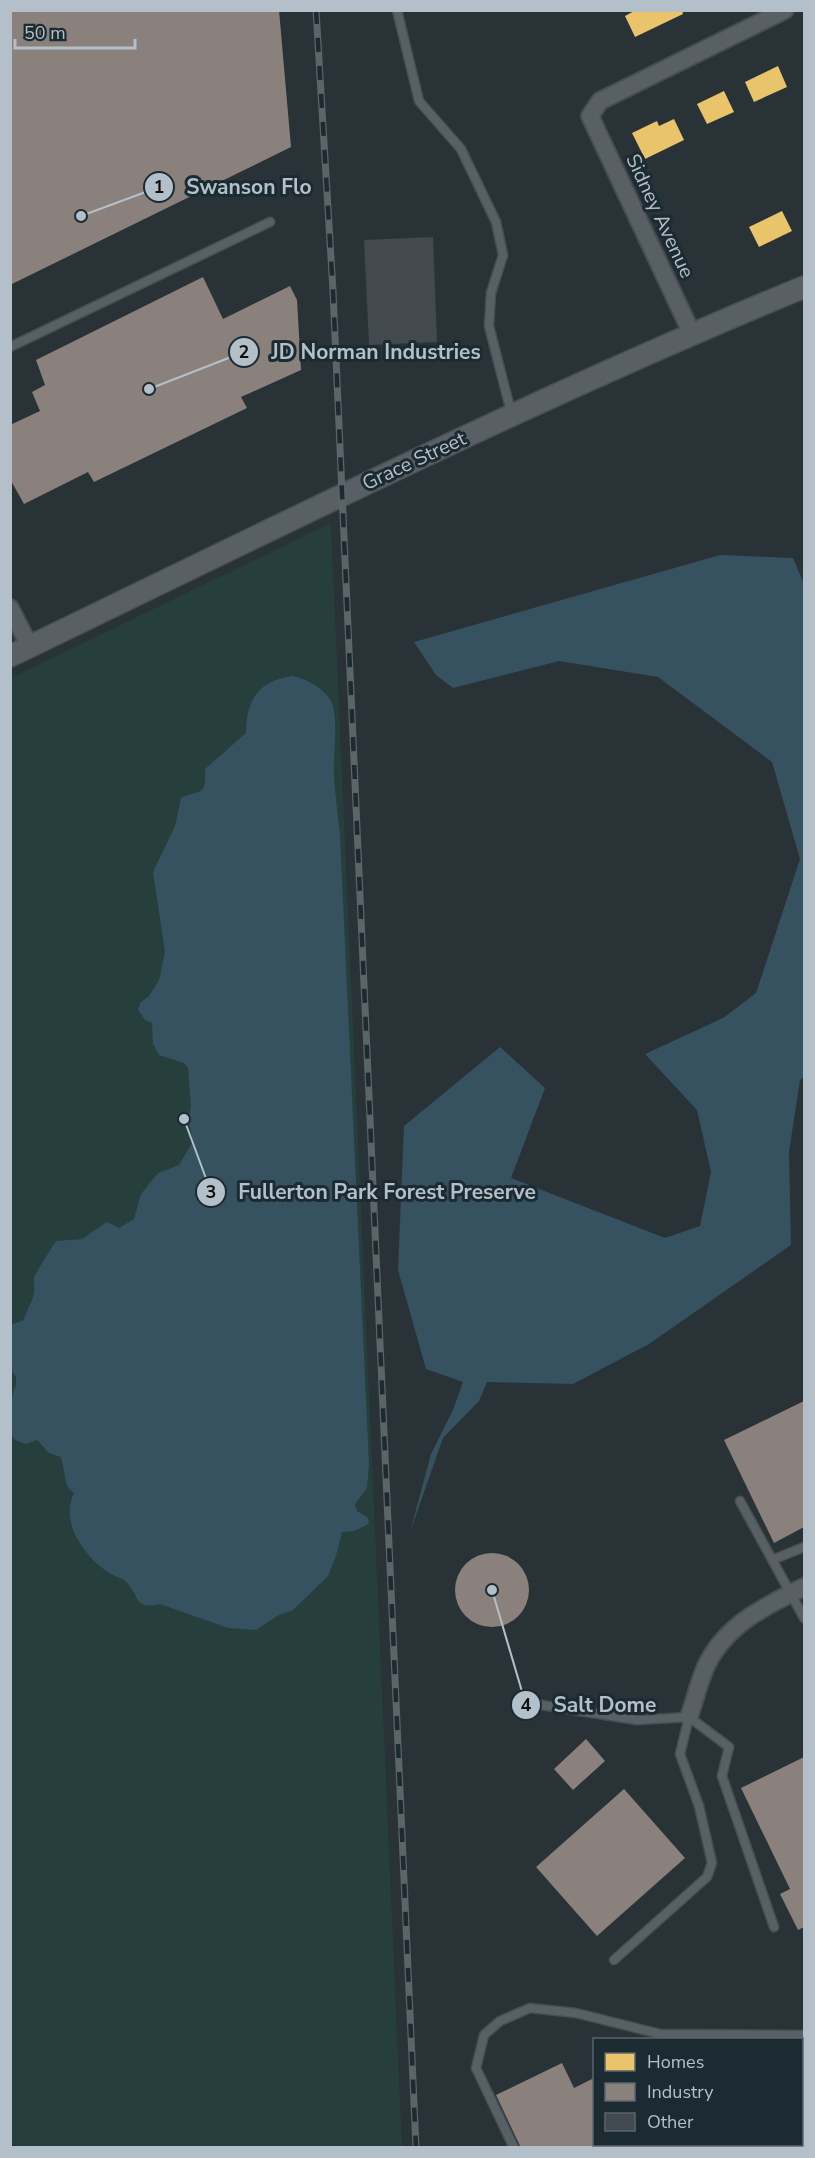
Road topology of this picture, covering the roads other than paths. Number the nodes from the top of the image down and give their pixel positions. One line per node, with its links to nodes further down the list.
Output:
1 (397, 10): 7 (lane)
2 (785, 10): 5 (street, Sidney Avenue)
3 (270, 222): 6 (lane)
4 (803, 292): 5 (street, Grace Street)
5 (692, 334): 7 (street, Grace Street)
6 (10, 347)
7 (512, 417): 9 (street, Grace Street)
8 (10, 608): 9 (street)
9 (30, 647): 10 (street, Grace Street)
10 (10, 657)
11 (740, 1501): 13 (lane)
12 (804, 1547): 13 (lane)
13 (772, 1560): 14 (lane)
14 (798, 1590): 15 (lane); 17 (street)
15 (804, 1618)
16 (529, 1703): 17 (lane)
17 (689, 1717): 18 (lane); 19 (lane)
18 (774, 1927)
19 (614, 1960)
20 (804, 2034): 21 (lane)
21 (514, 2148)

